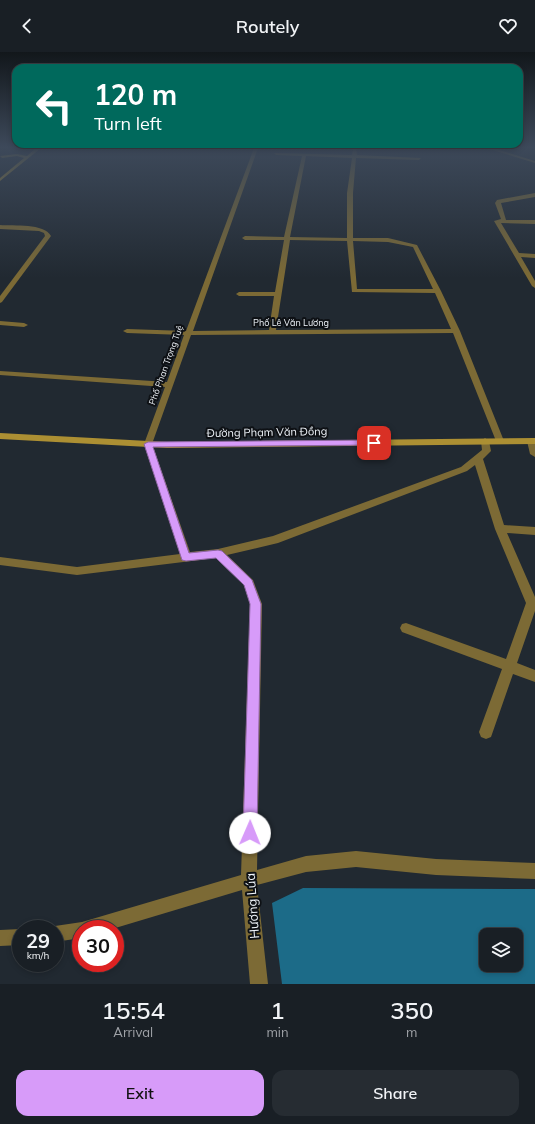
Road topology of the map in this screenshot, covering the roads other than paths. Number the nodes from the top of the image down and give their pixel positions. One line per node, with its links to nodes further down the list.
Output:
1 (240, 191): 23 (street, Phố Phan Trọng Tuệ)
2 (297, 191): 9 (street)
3 (350, 191): 10 (street)
4 (535, 195): 5 (street)
5 (500, 221): 6 (street); 11 (street)
6 (535, 222)
7 (0, 227): 17 (street)
8 (245, 238): 9 (street)
9 (287, 238): 10 (street); 16 (street)
10 (350, 239): 14 (street); 14 (street)
11 (517, 255): 12 (street); 13 (street)
12 (535, 256)
13 (535, 286)
14 (438, 291): 21 (street)
15 (239, 294): 16 (street)
16 (278, 294): 22 (street)
17 (0, 301)
18 (0, 323): 19 (street)
19 (24, 325)
20 (127, 331): 23 (street, Phố Lê Văn Lương)
21 (456, 331): 22 (street, Phố Lê Văn Lương); 28 (street)
22 (272, 332): 23 (street, Phố Lê Văn Lương)
23 (188, 333): 25 (street, Phố Phan Trọng Tuệ)
24 (0, 373): 25 (street)
25 (170, 385): 30 (street, Phố Phan Trọng Tuệ)
26 (0, 436): 30 (street, Đường Phạm Văn Đồng)
27 (485, 441): 28 (street, Đường Phạm Văn Đồng); 30 (street, Đường Phạm Văn Đồng); 32 (street)
28 (500, 441): 29 (street, Đường Phạm Văn Đồng)
29 (533, 441): 31 (street)
30 (148, 444): 36 (street)
31 (535, 454)
32 (478, 459): 33 (street); 35 (street)
33 (500, 530): 34 (street); 39 (street)
34 (535, 530)
35 (218, 554): 36 (street); 43 (street, Hương Lúa)
36 (186, 558): 37 (street)
37 (0, 561)
38 (406, 628): 39 (street)
39 (510, 667): 40 (street); 41 (street)
40 (535, 676)
41 (486, 732)
42 (535, 870): 43 (street)
43 (249, 880): 44 (street); 47 (street, Hương Lúa)
44 (115, 920)
45 (12, 937): 46 (street)
46 (0, 938)
47 (259, 984)

